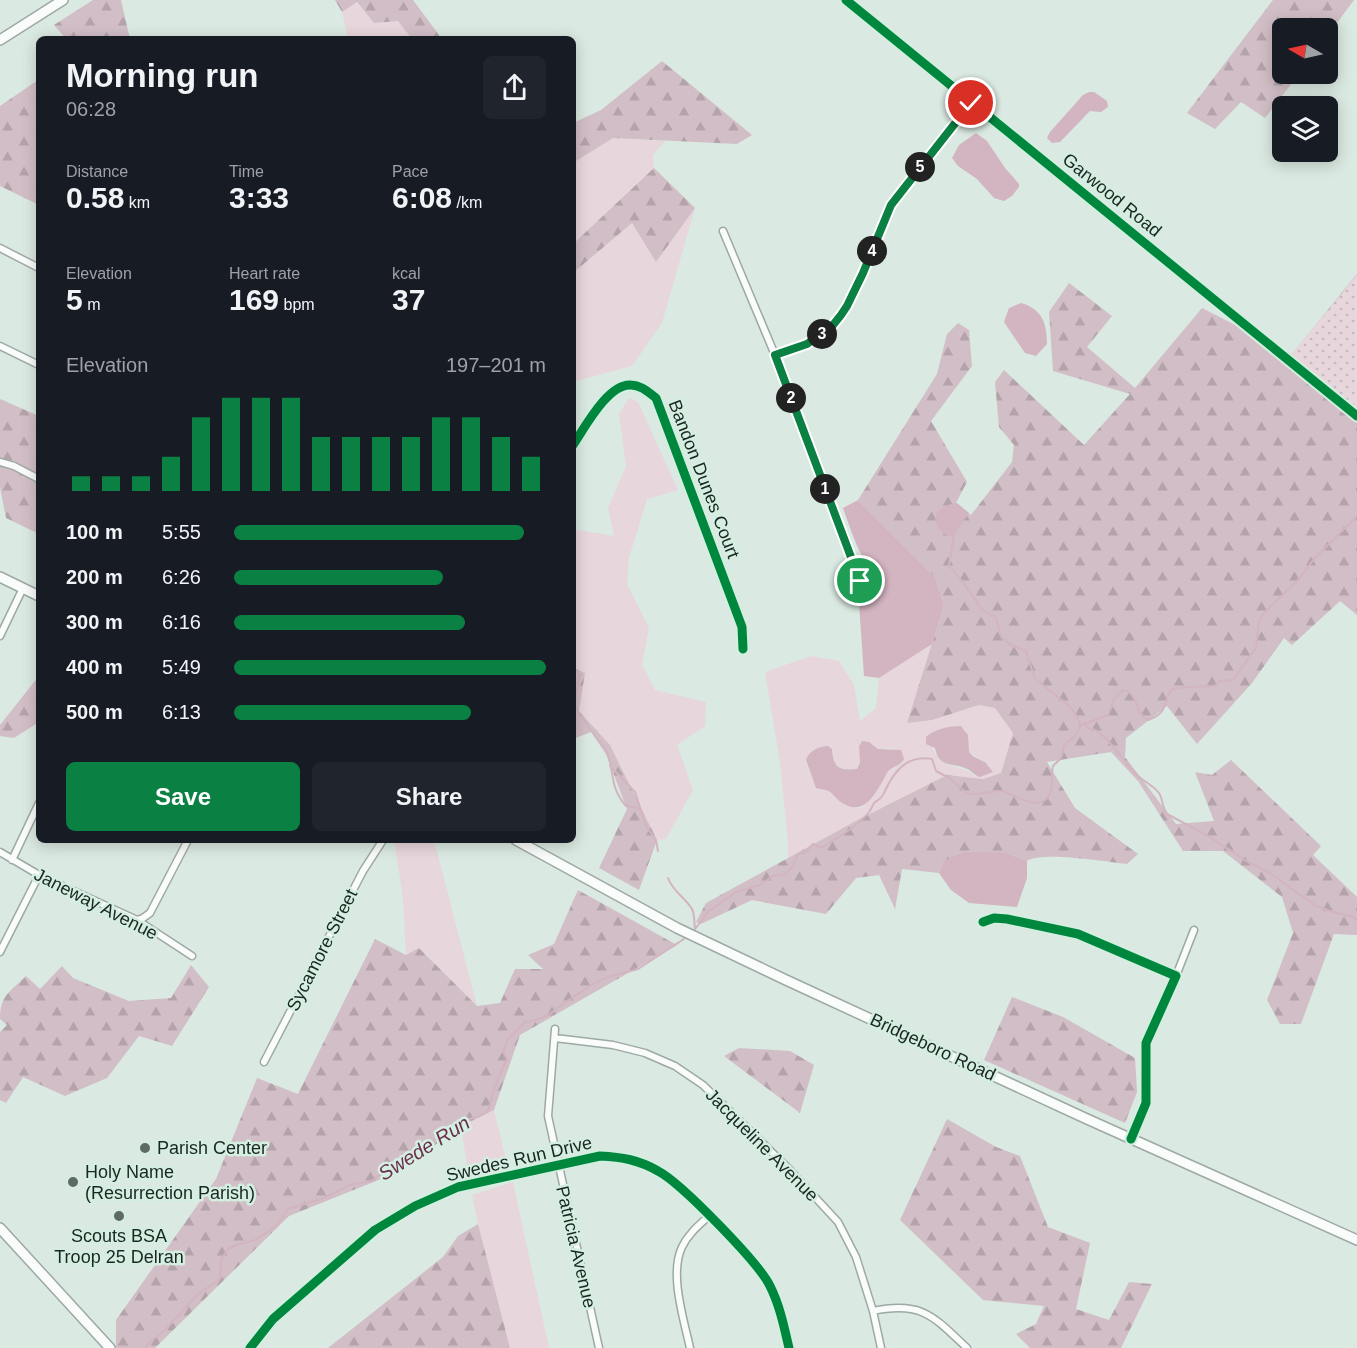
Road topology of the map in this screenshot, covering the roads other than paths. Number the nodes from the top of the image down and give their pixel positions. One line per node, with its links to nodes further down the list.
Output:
1 (846, 0): 4 (street, Garwood Road)
2 (60, 1): 3 (main road)
3 (0, 40)
4 (971, 103): 9 (street); 11 (street, Garwood Road)
5 (723, 231): 9 (street)
6 (0, 248): 7 (street)
7 (36, 266)
8 (0, 346): 10 (street)
9 (775, 355): 16 (street)
10 (36, 364)
11 (1357, 416)
12 (576, 441): 20 (street, Bandon Dunes Court)
13 (0, 462): 14 (street)
14 (36, 477)
15 (0, 577): 17 (main road)
16 (860, 581)
17 (23, 588): 18 (main road); 19 (street)
18 (36, 594)
19 (0, 636)
20 (743, 649)
21 (36, 809): 26 (street)
22 (186, 843): 28 (street)
23 (381, 843): 36 (street, Sycamore Street)
24 (521, 843): 37 (main road, Bridgeboro Road)
25 (0, 852): 26 (street, Janeway Avenue)
26 (12, 860): 27 (street, Janeway Avenue)
27 (39, 875): 28 (street, Janeway Avenue); 31 (street)
28 (137, 920): 32 (street, Janeway Avenue)
29 (983, 922): 33 (street)
30 (1194, 930): 33 (street)
31 (0, 952)
32 (192, 956)
33 (1176, 976): 37 (street)
34 (555, 1029): 35 (street, Patricia Avenue)
35 (555, 1038): 38 (street, Patricia Avenue); 42 (street, Jacqueline Avenue)
36 (264, 1062)
37 (1131, 1139): 41 (main road, Bridgeboro Road)
38 (558, 1164): 39 (street, Swedes Run Drive); 44 (street, Swedes Run Drive); 45 (street, Patricia Avenue)
39 (709, 1216): 46 (street); 47 (street, Swedes Run Drive)
40 (0, 1228): 43 (main road)
41 (1357, 1240)
42 (873, 1311): 48 (street, Jacqueline Avenue); 49 (street)
43 (110, 1348)
44 (250, 1348)
45 (599, 1348)
46 (690, 1348)
47 (789, 1348)
48 (881, 1348)
49 (967, 1348)

